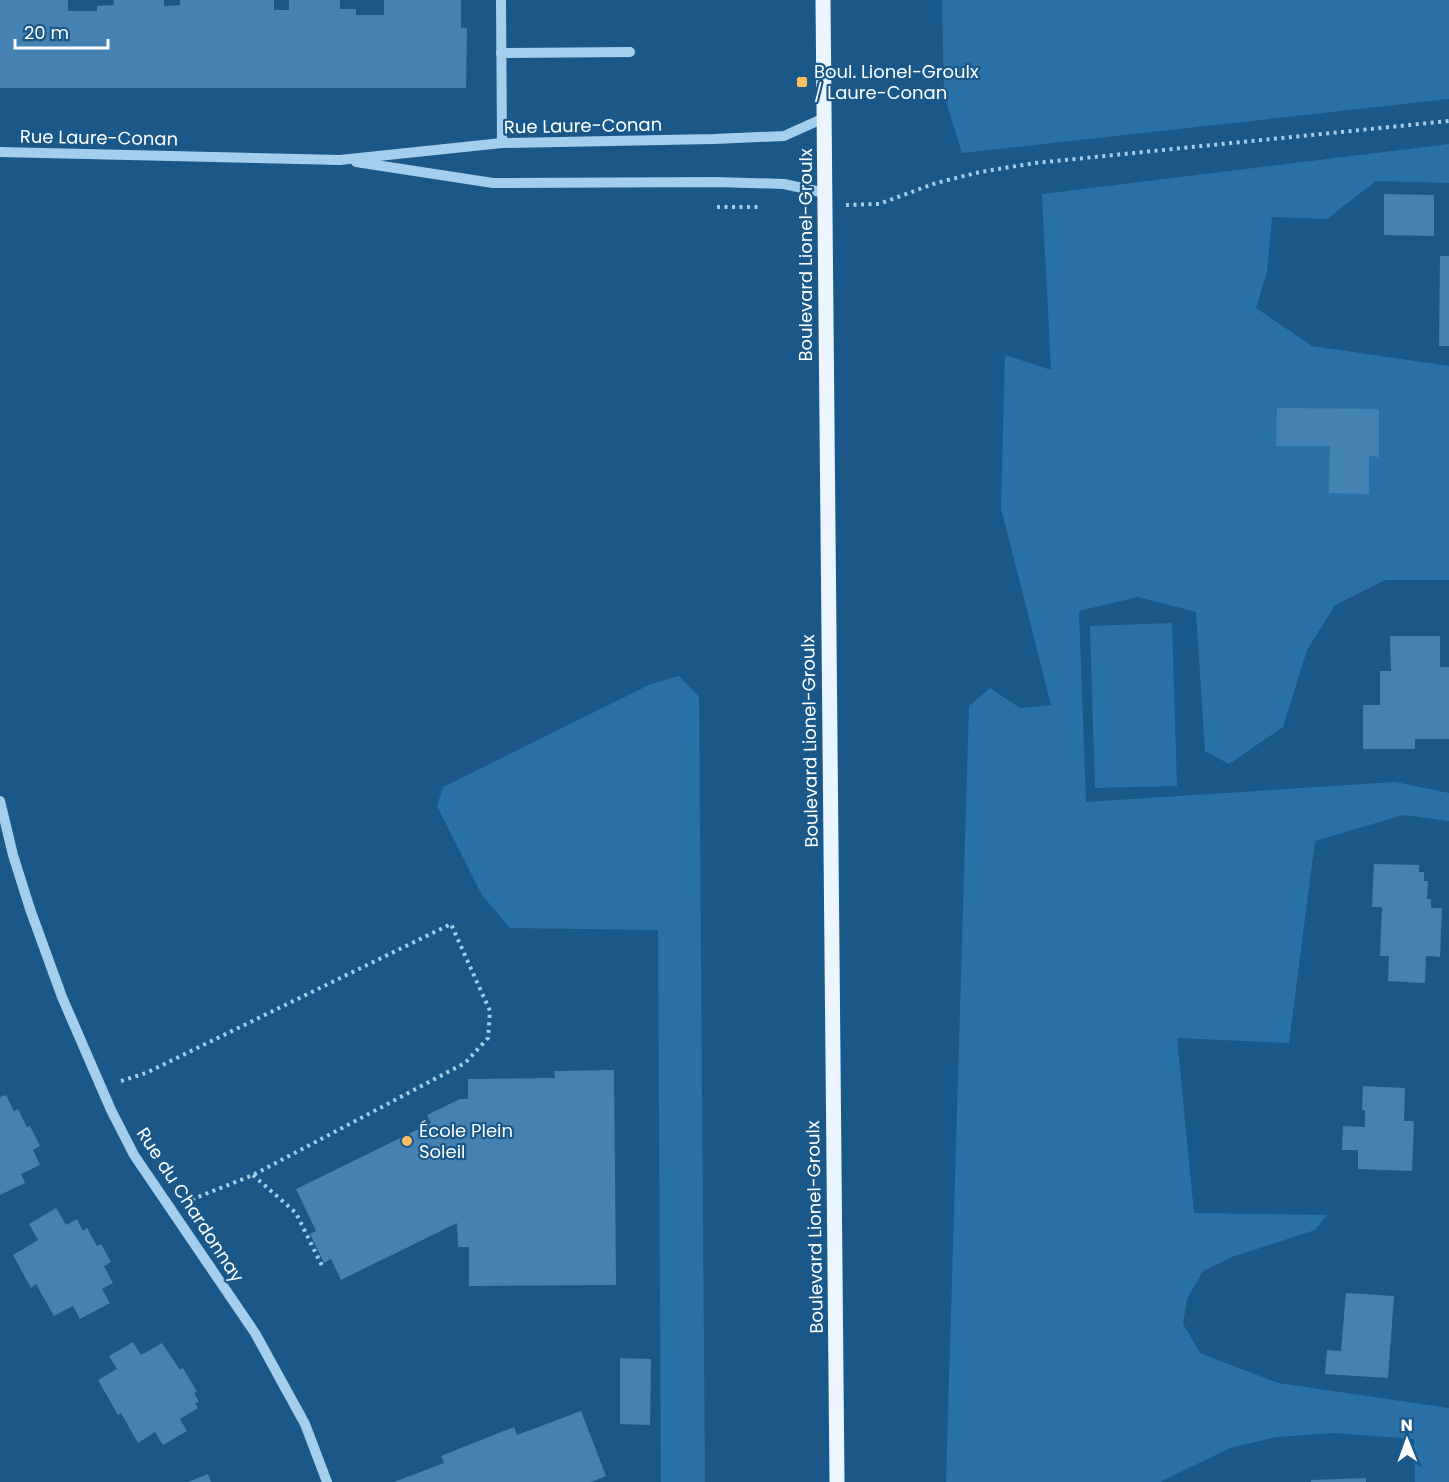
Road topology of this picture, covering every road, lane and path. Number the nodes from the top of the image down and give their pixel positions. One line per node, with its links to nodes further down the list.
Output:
1 (501, 0): 4 (street)
2 (823, 0): 5 (main road, Boulevard Lionel-Groulx)
3 (630, 52): 4 (street)
4 (501, 53): 7 (street)
5 (824, 118): 7 (street, Rue Laure-Conan); 10 (main road, Boulevard Lionel-Groulx)
6 (1449, 121): 10 (path)
7 (502, 143): 9 (street, Rue Laure-Conan)
8 (0, 152): 9 (street, Rue Laure-Conan)
9 (340, 160): 10 (street, Rue Laure-Conan)
10 (825, 200): 19 (main road, Boulevard Lionel-Groulx)
11 (717, 207): 12 (path)
12 (771, 207)
13 (0, 801): 14 (street, Rue du Chardonnay)
14 (100, 1087): 15 (path); 16 (street, Rue du Chardonnay)
15 (253, 1175): 16 (path); 17 (path)
16 (178, 1218): 18 (street, Rue du Chardonnay)
17 (322, 1266)
18 (327, 1482)
19 (837, 1482)

